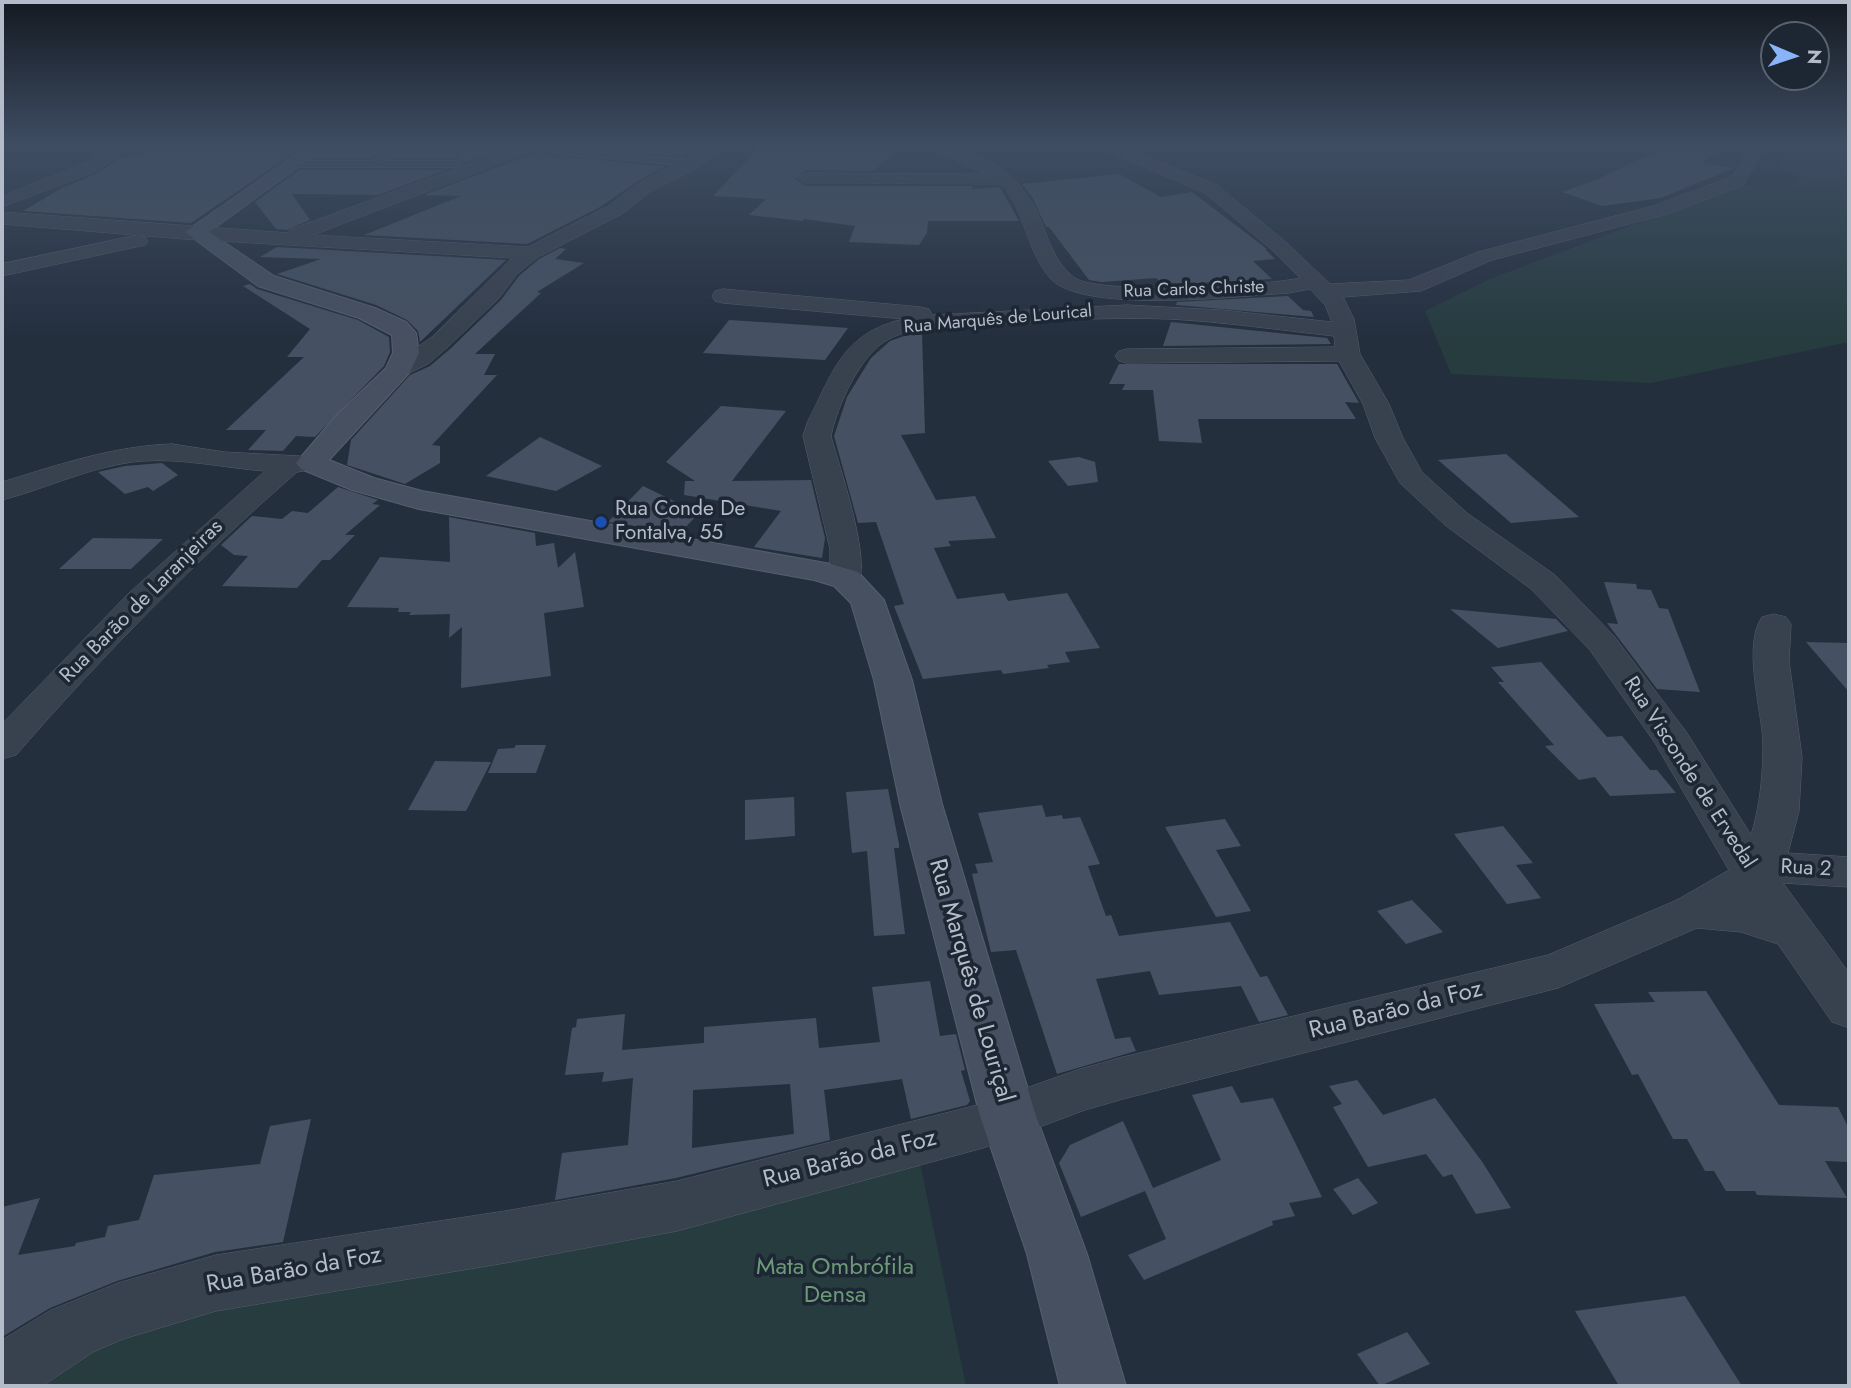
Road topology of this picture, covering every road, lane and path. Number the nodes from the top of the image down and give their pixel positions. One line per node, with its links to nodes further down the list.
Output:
1 (222, 211): 8 (main road)
2 (350, 211): 9 (street)
3 (612, 211): 10 (street)
4 (1026, 211): 12 (street, Rua Carlos Christe)
5 (1237, 211): 12 (street, Rua Visconde de Ervedal)
6 (1657, 211): 12 (street, Rua Carlos Christe)
7 (2, 218): 8 (street)
8 (189, 233): 9 (street); 11 (street); 17 (main road)
9 (290, 237): 10 (street)
10 (531, 253): 17 (street, Rua Barão de Laranjeiras)
11 (2, 270)
12 (1318, 286): 15 (street, Rua Visconde de Ervedal)
13 (723, 296): 14 (street)
14 (957, 321): 15 (street, Rua Marquês de Lourical); 20 (street, Rua Marquês de Lourical)
15 (1346, 342): 16 (street); 23 (street, Rua Visconde de Ervedal)
16 (1127, 356)
17 (397, 372): 18 (main road, Rua Barão de Laranjeiras)
18 (300, 464): 19 (street); 20 (main road); 22 (street, Rua Barão de Laranjeiras)
19 (2, 491)
20 (846, 579): 28 (main road, Rua Marquês de Louriçal)
21 (1774, 624): 23 (street)
22 (2, 747)
23 (1758, 871): 24 (street, Rua 2); 25 (street, Rua Barão da Foz); 26 (street, Rua Visconde de Ervedal)
24 (1849, 872)
25 (1693, 911): 26 (street, Rua Barão da Foz); 28 (street, Rua Barão da Foz)
26 (1797, 933): 27 (street, Rua Visconde de Ervedal)
27 (1849, 1009)
28 (1008, 1116): 29 (street, Rua Barão da Foz); 30 (main road, Rua Marquês de Louriçal)
29 (2, 1376)
30 (1093, 1386)

